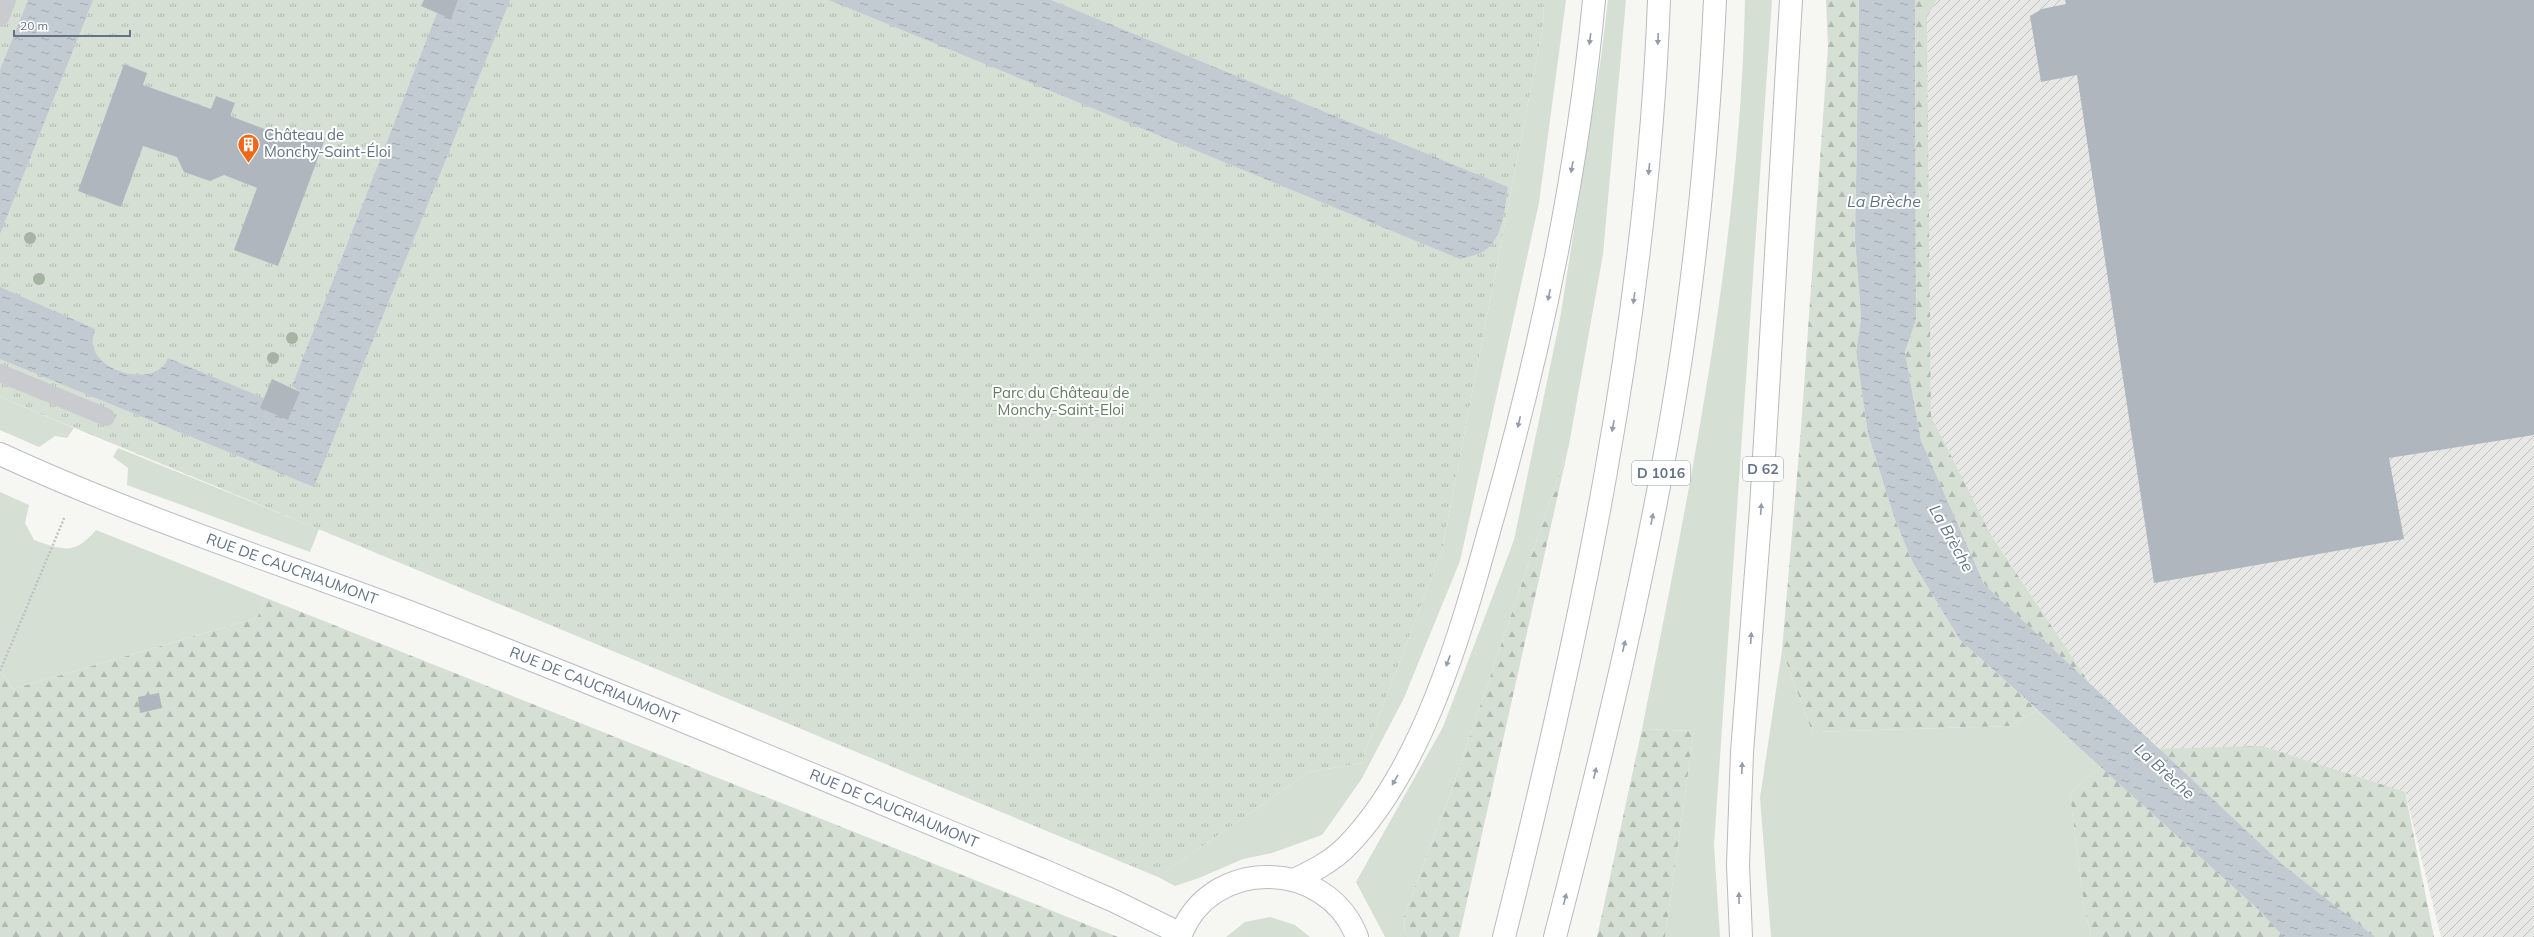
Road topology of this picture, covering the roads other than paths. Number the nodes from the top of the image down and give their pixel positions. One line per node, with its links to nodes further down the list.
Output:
1 (7, 0): 6 (lane)
2 (1594, 0): 10 (main road, one-way to 10)
3 (1659, 0): 13 (main road, one-way to 13)
4 (1715, 0): 14 (main road, D 1016, one-way to 4)
5 (1791, 0): 15 (main road, D 62, one-way to 5)
6 (0, 18)
7 (0, 373): 8 (lane)
8 (106, 417)
9 (0, 454): 11 (main road, RUE DE CAUCRIAUMONT)
10 (1294, 880): 11 (main road); 12 (main road)
11 (1180, 936)
12 (1357, 937)
13 (1504, 937)
14 (1556, 937)
15 (1741, 937)

